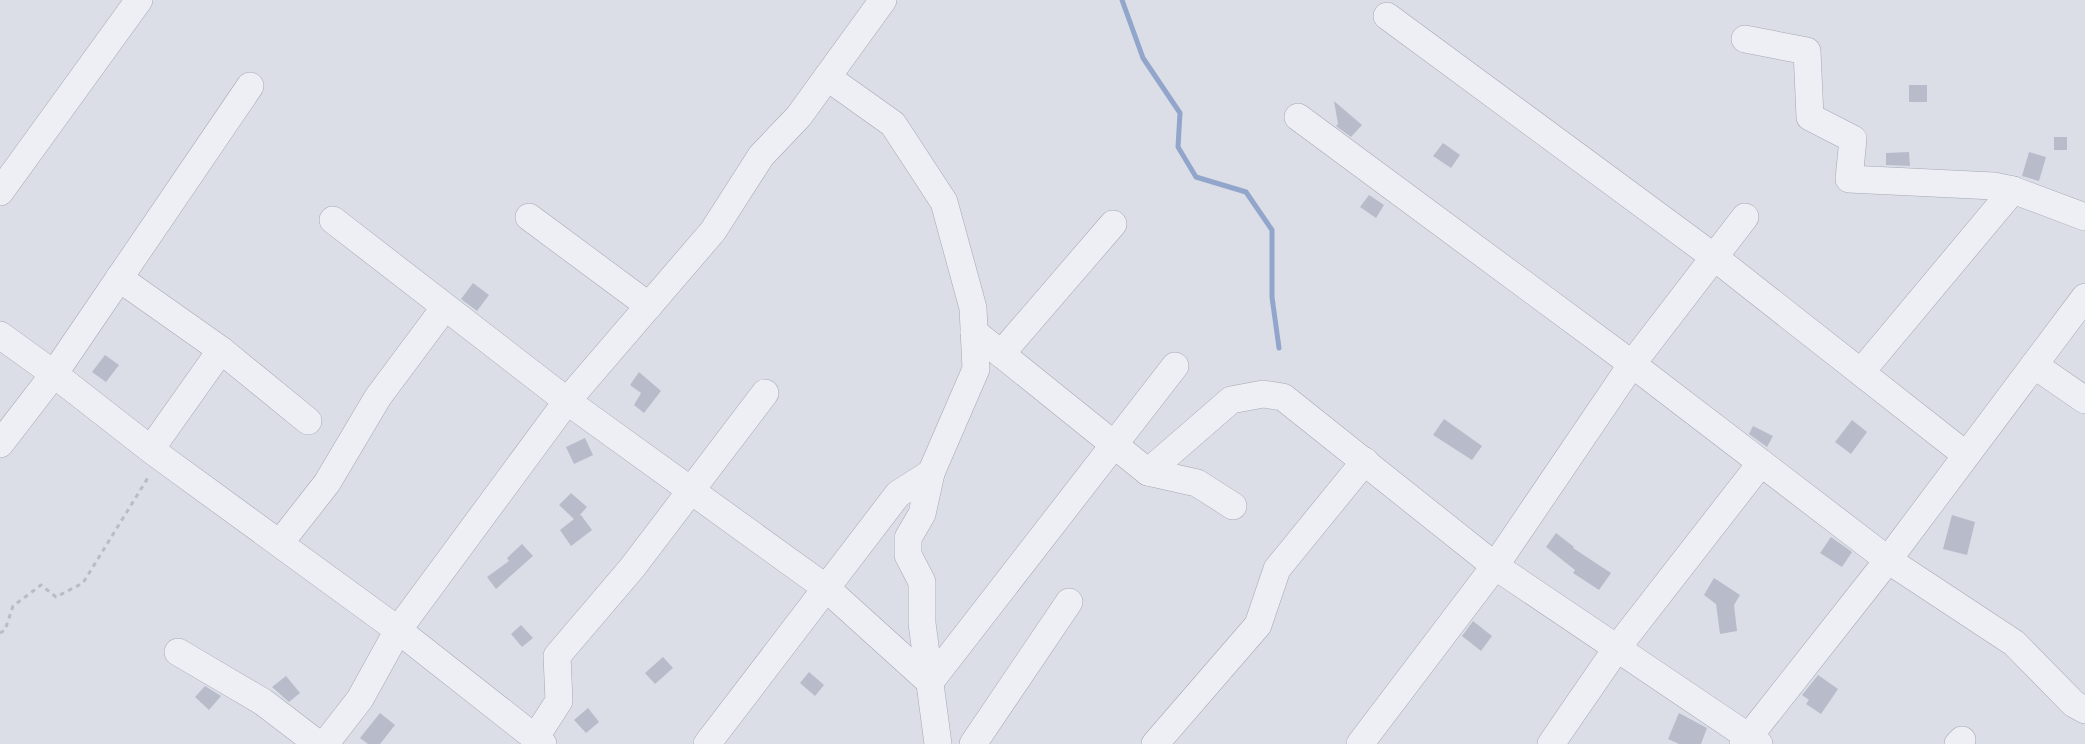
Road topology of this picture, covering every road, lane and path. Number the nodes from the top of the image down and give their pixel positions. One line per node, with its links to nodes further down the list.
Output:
1 (139, 0): 9 (street)
2 (883, 0): 5 (street)
3 (1387, 16): 15 (street)
4 (1745, 39): 8 (street)
5 (827, 77): 18 (street); 20 (street)
6 (250, 86): 16 (street)
7 (1298, 117): 24 (street)
8 (2013, 190): 12 (street); 27 (street)
9 (0, 192)
10 (529, 217): 18 (street)
11 (1745, 217): 15 (street)
12 (2085, 217)
13 (333, 220): 19 (street)
14 (1113, 224): 23 (street)
15 (1714, 257): 24 (street); 27 (street)
16 (119, 278): 22 (street); 28 (street)
17 (2085, 297): 25 (street)
18 (649, 306): 31 (street)
19 (445, 307): 31 (street); 43 (street)
20 (974, 332): 23 (street); 40 (street)
21 (0, 335): 28 (street)
22 (221, 350): 32 (street); 35 (street)
23 (1001, 354): 34 (street)
24 (1632, 364): 38 (street); 45 (street)
25 (2034, 365): 30 (street); 36 (street)
26 (1174, 366): 34 (street)
27 (1861, 372): 36 (street)
28 (54, 374): 33 (street); 35 (street)
29 (765, 393): 41 (street)
30 (2085, 400)
31 (567, 401): 41 (street); 48 (street)
32 (308, 421)
33 (0, 444)
34 (1113, 445): 39 (street); 52 (street)
35 (153, 451): 43 (street); 49 (path)
36 (1966, 455): 44 (street)
37 (1365, 461): 39 (street); 45 (street); 61 (street)
38 (1761, 463): 44 (street); 50 (street)
39 (1148, 472): 42 (street)
40 (931, 473): 46 (street); 52 (street)
41 (692, 490): 46 (street); 54 (street)
42 (1233, 506)
43 (279, 543): 48 (street)
44 (1888, 560): 53 (street); 55 (street)
45 (1495, 566): 50 (street); 62 (street)
46 (826, 588): 52 (street); 58 (street)
47 (1069, 602): 60 (street)
48 (398, 630): 54 (street); 57 (street)
49 (0, 633)
50 (1617, 648): 55 (street); 63 (street)
51 (178, 652): 56 (street)
52 (930, 682): 59 (street)
53 (2085, 710)
54 (539, 741)
55 (1750, 741)
56 (318, 744)
57 (325, 744)
58 (707, 744)
59 (938, 744)
60 (973, 744)
61 (1155, 744)
62 (1360, 744)
63 (1551, 744)

